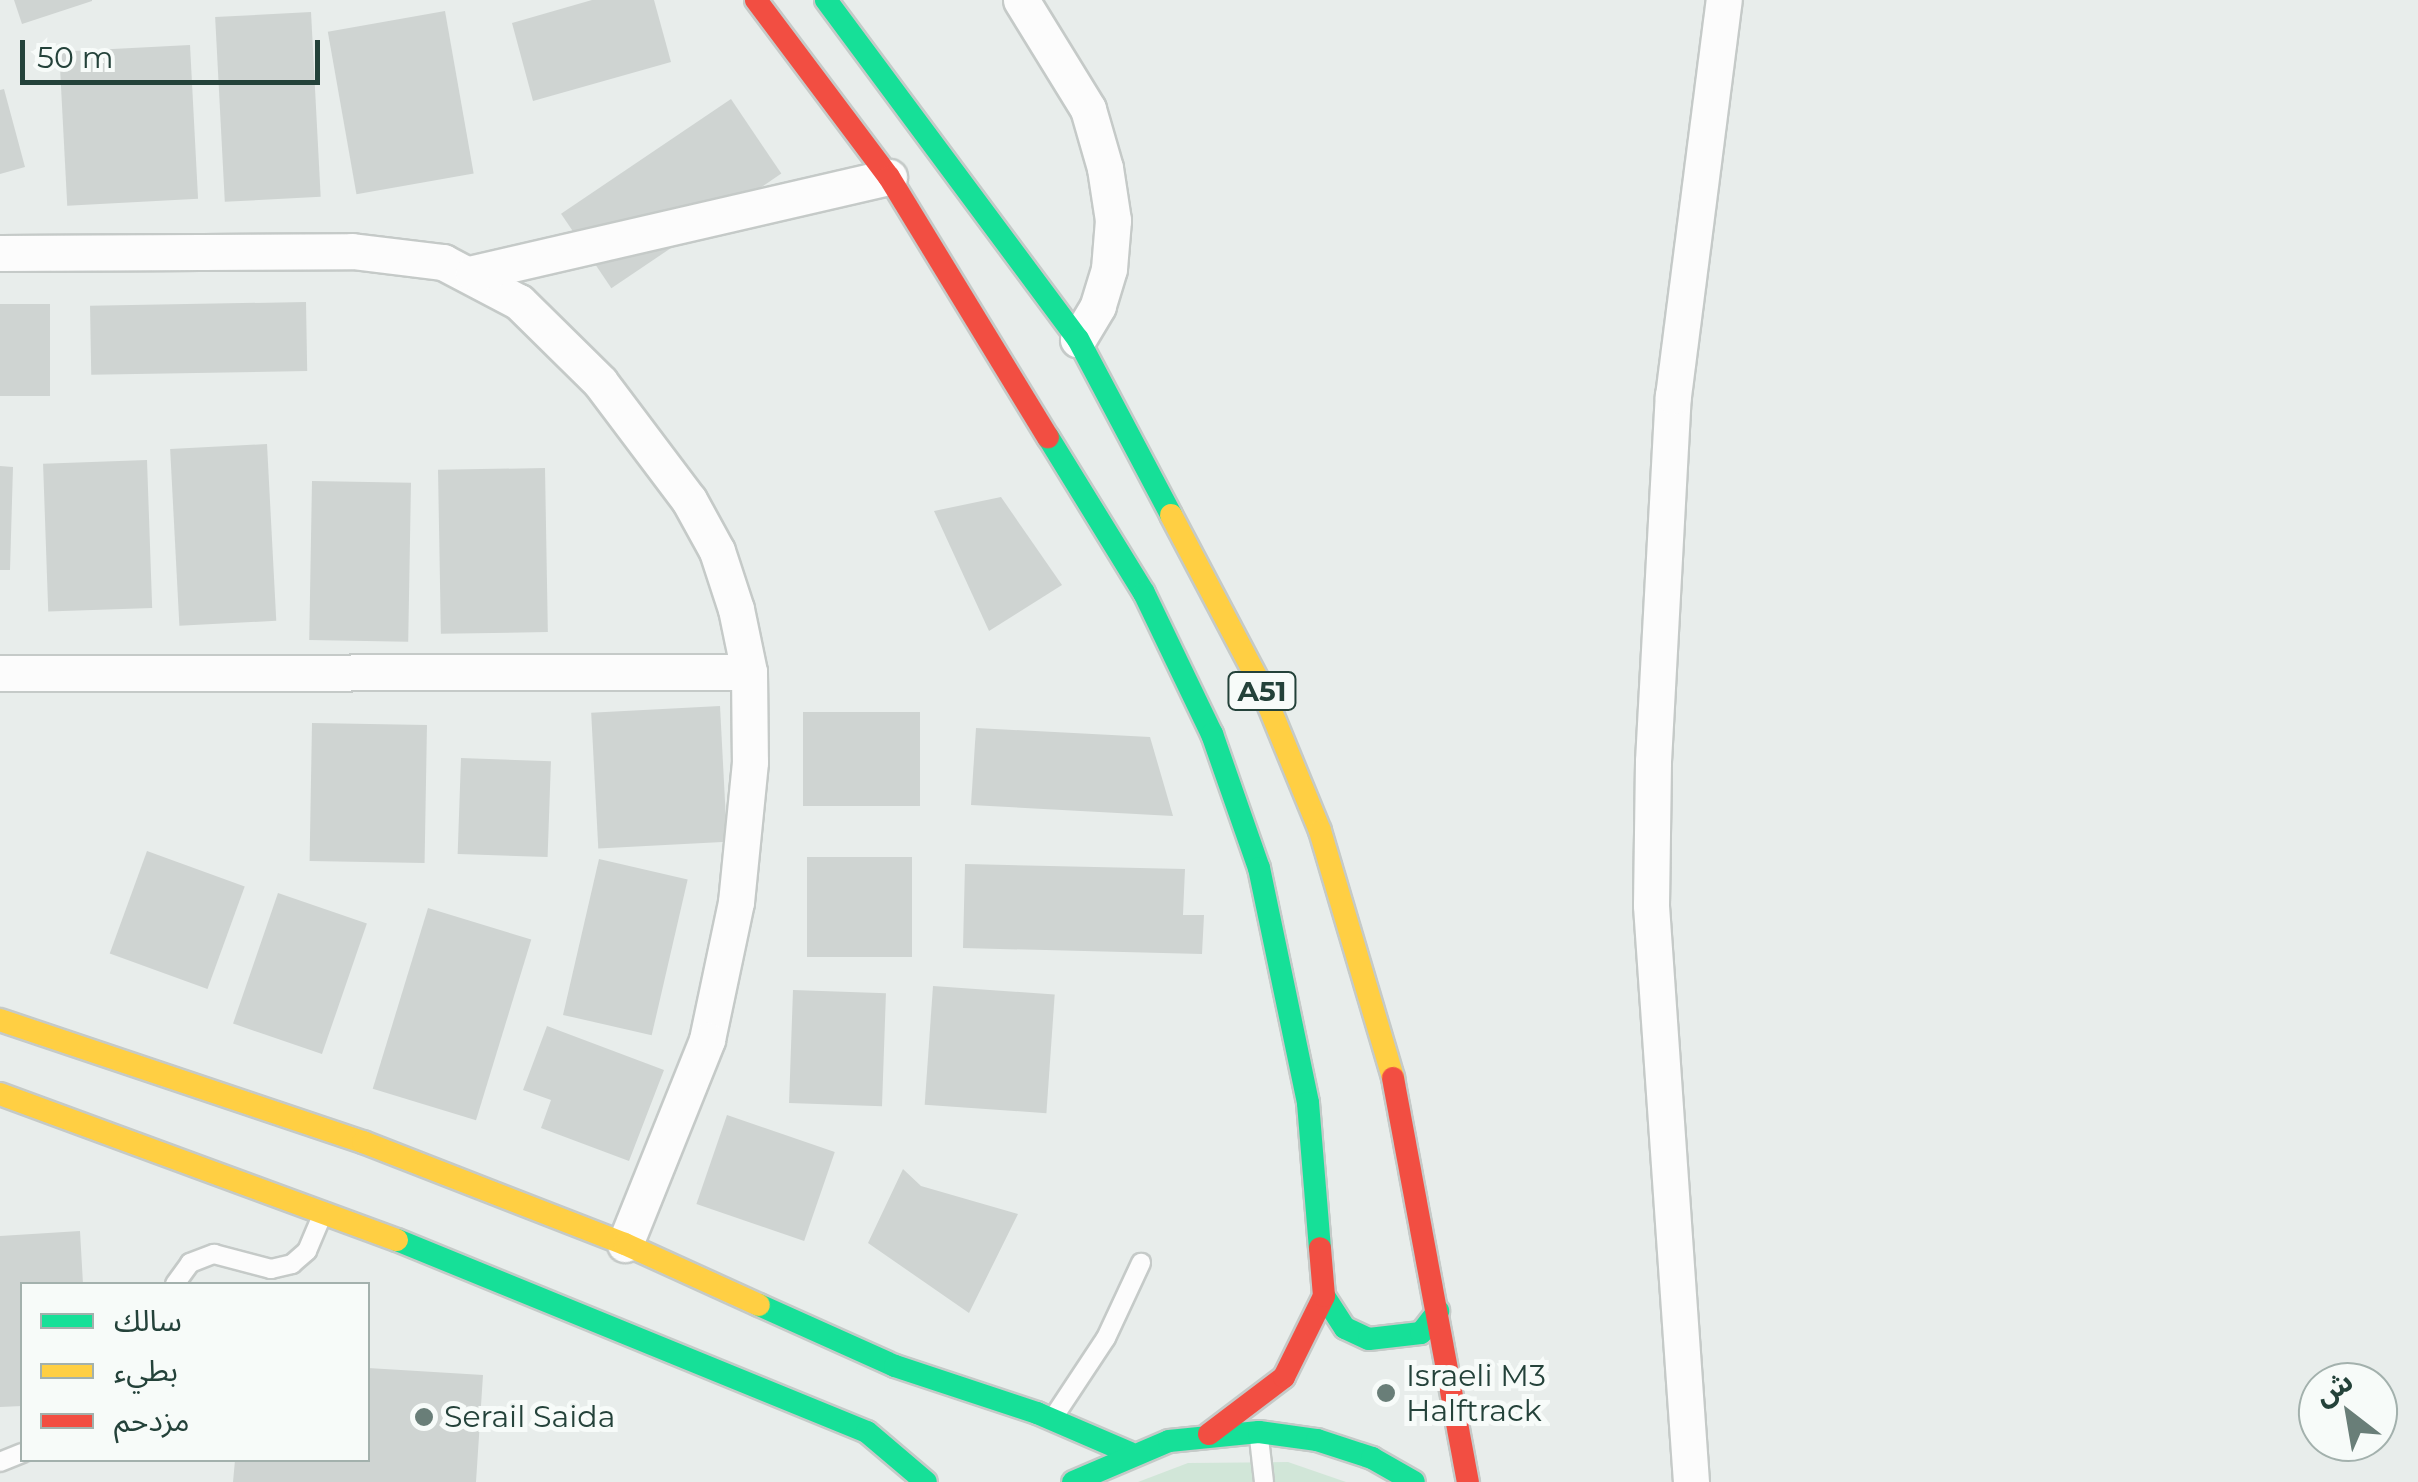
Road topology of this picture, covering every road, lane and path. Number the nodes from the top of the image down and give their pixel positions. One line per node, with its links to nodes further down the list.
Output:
1 (756, 0): 5 (main road, A51)
2 (826, 0): 8 (main road, A51)
3 (1021, 0): 8 (street)
4 (1724, 0): 28 (street)
5 (889, 177): 7 (street); 17 (main road, A51)
6 (0, 253): 7 (street)
7 (474, 273): 9 (street)
8 (1078, 339): 18 (main road, A51)
9 (749, 672): 10 (street); 14 (street)
10 (0, 673)
11 (0, 1020): 14 (main road)
12 (0, 1094): 13 (main road)
13 (324, 1210): 16 (lane); 23 (main road)
14 (624, 1244): 19 (main road)
15 (1141, 1263): 19 (lane)
16 (176, 1282)
17 (1324, 1296): 18 (main road); 21 (main road)
18 (1438, 1312): 27 (main road, A51)
19 (1052, 1419): 22 (main road)
20 (1259, 1432): 21 (main road); 25 (lane); 26 (main road)
21 (1210, 1434): 22 (main road)
22 (1130, 1453): 24 (main road)
23 (926, 1482)
24 (1074, 1482)
25 (1264, 1482)
26 (1414, 1482)
27 (1468, 1482)
28 (1690, 1482)

